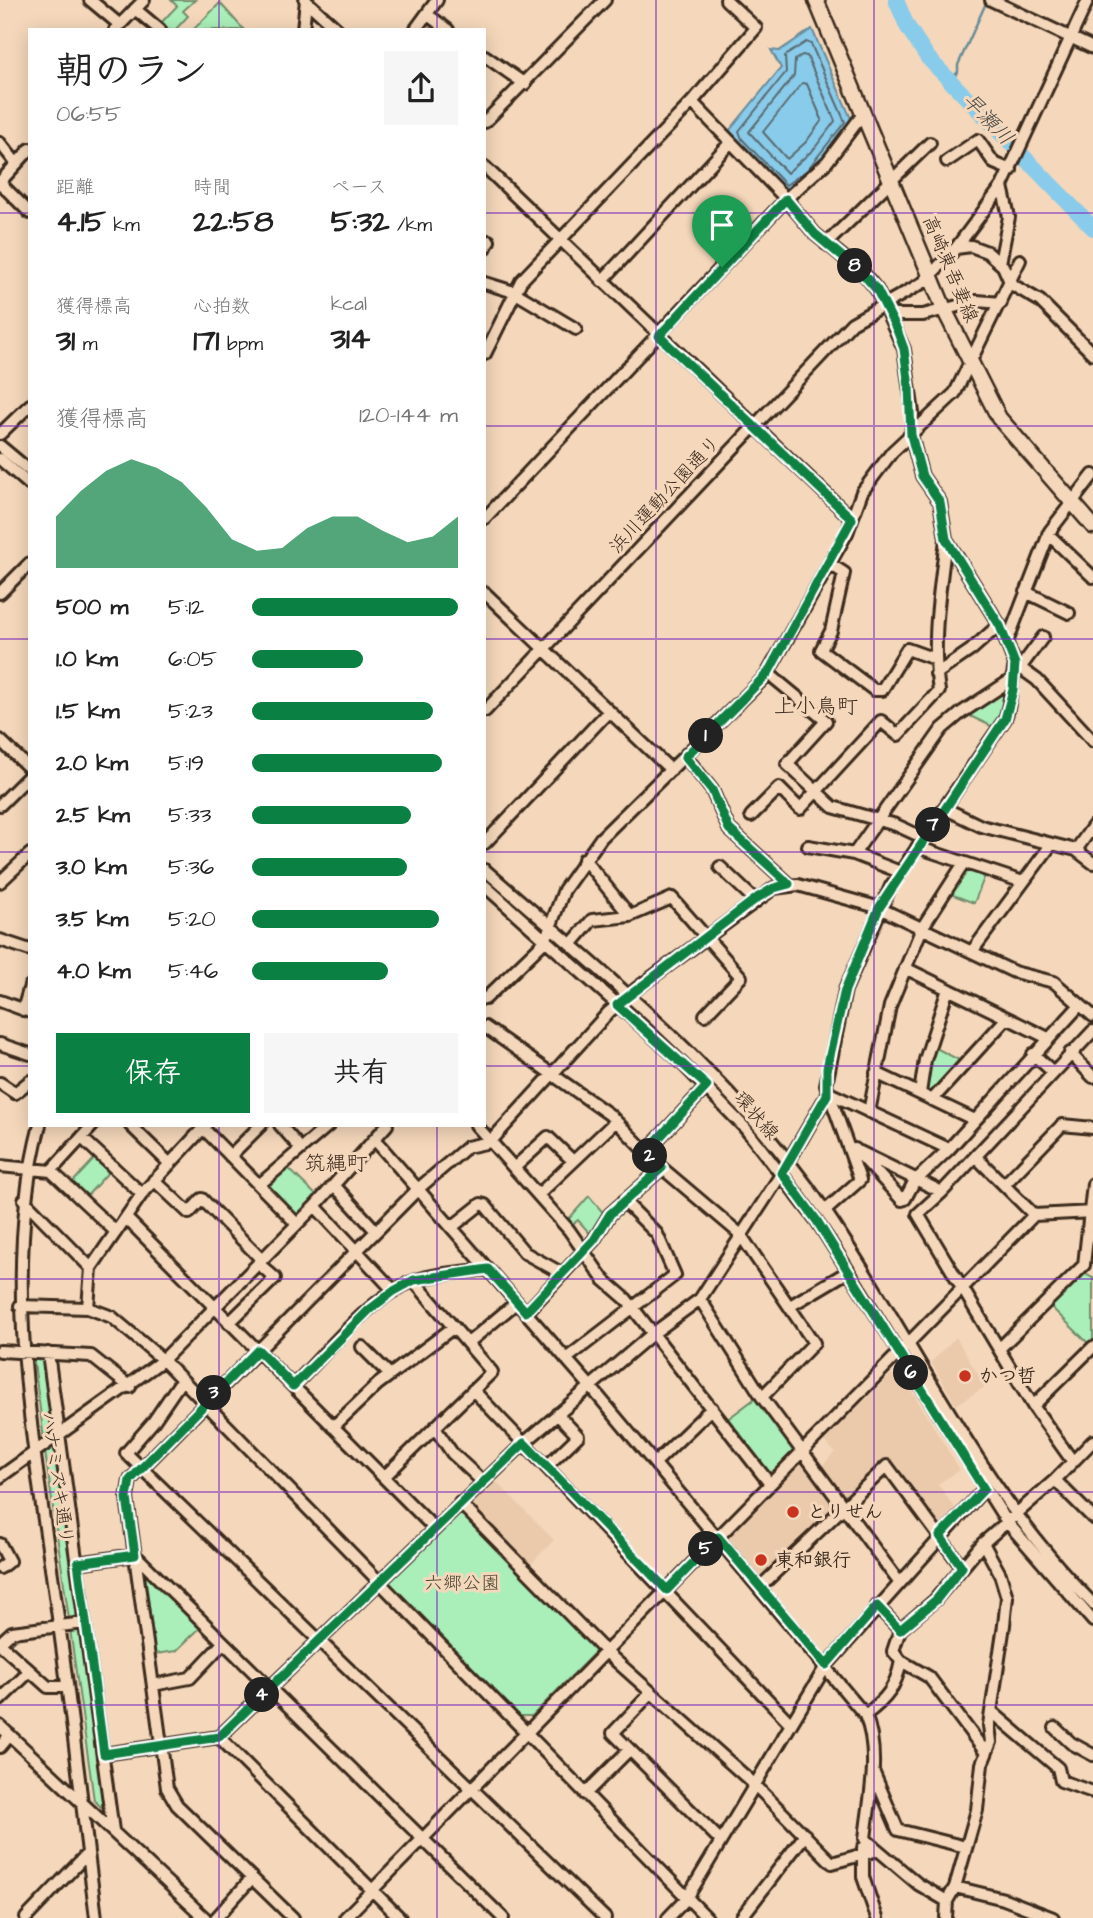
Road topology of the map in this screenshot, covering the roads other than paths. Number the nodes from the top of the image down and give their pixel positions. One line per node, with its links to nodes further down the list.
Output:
1 (90, 0): 12 (street)
2 (144, 0): 10 (street)
3 (306, 0): 14 (street); 15 (street)
4 (437, 0): 11 (street)
5 (605, 0): 21 (street)
6 (726, 0): 22 (street)
7 (816, 0): 23 (main road, 高崎東吾妻線)
8 (991, 0): 18 (street)
9 (1088, 0): 18 (street)
10 (135, 9): 12 (street); 13 (street)
11 (428, 15): 16 (street); 17 (street)
12 (117, 27)
13 (158, 28)
14 (303, 28)
15 (336, 28)
16 (417, 28)
17 (445, 28)
18 (1071, 38): 19 (street); 32 (street, 浜川運動公園通り)
19 (1093, 48)
20 (486, 57): 21 (street)
21 (525, 84): 24 (street)
22 (692, 102): 25 (street); 38 (street)
23 (863, 114): 33 (main road, 高崎東吾妻線); 36 (street)
24 (486, 121)
25 (731, 142): 36 (street); 44 (street)
26 (0, 143): 30 (street)
27 (930, 143): 33 (street)
28 (28, 151): 30 (street)
29 (947, 161): 32 (street)
30 (16, 163): 34 (street)
31 (486, 168): 38 (street)
32 (1011, 170): 35 (street, 浜川運動公園通り)
33 (891, 179): 39 (street); 43 (main road, 高崎東吾妻線)
34 (0, 182): 37 (street)
35 (1002, 186): 40 (street, 浜川運動公園通り); 42 (street)
36 (786, 199): 39 (street); 53 (street)
37 (28, 211)
38 (559, 239): 44 (street); 47 (street)
39 (826, 244): 49 (street)
40 (956, 248): 42 (street); 43 (street, 浜川運動公園通り)
41 (1020, 260): 46 (street)
42 (1000, 263): 46 (street)
43 (932, 274): 49 (street, 浜川運動公園通り); 50 (main road, 高崎東吾妻線)
44 (602, 281): 53 (street)
45 (486, 283): 47 (street)
46 (1011, 284): 48 (street); 55 (street)
47 (514, 292): 52 (street); 54 (street)
48 (1001, 303): 50 (street); 56 (street)
49 (884, 304): 51 (street); 58 (street, 浜川運動公園通り)
50 (945, 311): 51 (street); 56 (main road, 高崎東吾妻線)
51 (890, 315): 60 (street)
52 (576, 329)
53 (659, 336): 58 (street); 67 (street)
54 (486, 352)
55 (1093, 354)
56 (972, 363): 60 (street); 66 (main road, 高崎東吾妻線)
57 (28, 407): 59 (street)
58 (755, 425): 68 (street); 82 (street, 浜川運動公園通り)
59 (0, 434)
60 (911, 435): 68 (street); 71 (street)
61 (0, 446): 63 (street)
62 (0, 459): 65 (street)
63 (28, 469)
64 (1093, 474): 66 (street)
65 (28, 483)
66 (1072, 503): 69 (main road, 高崎東吾妻線); 70 (street)
67 (486, 518)
68 (852, 519): 72 (street)
69 (1093, 526)
70 (1048, 534): 74 (street); 75 (street)
71 (946, 539): 79 (street); 83 (street)
72 (830, 564): 83 (street); 85 (street)
73 (28, 565): 76 (street)
74 (1093, 577)
75 (1026, 592): 78 (street); 81 (street)
76 (0, 593)
77 (486, 594): 82 (street)
78 (1069, 613)
79 (999, 625): 81 (street); 86 (street)
80 (1043, 637): 84 (street)
81 (1007, 642): 84 (street)
82 (543, 649): 88 (street, 浜川運動公園通り); 89 (street)
83 (935, 659): 86 (street)
84 (1018, 666): 87 (street); 90 (street)
85 (768, 673): 93 (street); 98 (street)
86 (936, 674): 98 (street)
87 (1012, 680): 100 (street); 102 (street)
88 (486, 710)
89 (609, 711): 96 (street); 104 (street)
90 (1093, 741)
91 (2, 747): 94 (street)
92 (28, 754): 94 (street)
93 (685, 757): 96 (street); 119 (street)
94 (21, 760): 95 (street)
95 (28, 767)
96 (671, 770): 111 (street)
97 (28, 777): 99 (street)
98 (815, 793): 101 (street); 102 (street)
99 (0, 805)
100 (944, 808): 105 (street); 106 (street)
101 (751, 816)
102 (878, 820): 105 (street); 109 (street)
103 (1093, 826): 108 (street)
104 (486, 842)
105 (920, 843): 112 (street); 116 (street)
106 (1051, 845): 108 (street); 118 (street)
107 (808, 846): 109 (street)
108 (1076, 850): 113 (street)
109 (854, 855): 116 (street)
110 (28, 856): 117 (street)
111 (584, 859): 123 (street); 124 (street)
112 (964, 863): 118 (street); 125 (street)
113 (1093, 863)
114 (720, 867): 121 (street)
115 (486, 871): 124 (street, 環状線)
116 (900, 872): 122 (street)
117 (0, 882)
118 (1023, 882): 131 (street)
119 (789, 884): 121 (street); 122 (street)
120 (486, 887): 128 (street, 環状線)
121 (755, 900): 126 (street)
122 (879, 908): 125 (street); 157 (street)
123 (630, 916): 126 (street); 129 (street)
124 (550, 927): 128 (street); 134 (street, 環状線)
125 (922, 928): 131 (street); 132 (street)
126 (707, 938): 134 (street); 140 (street)
127 (0, 940): 130 (street)
128 (545, 941): 135 (street); 137 (street, 環状線)
129 (574, 941)
130 (28, 949)
131 (973, 950): 138 (street)
132 (905, 968): 133 (street); 152 (street)
133 (948, 989): 142 (street); 158 (street)
134 (627, 996): 137 (street); 182 (street, 環状線)
135 (486, 998)
136 (0, 1001): 139 (street)
137 (617, 1005): 151 (street); 156 (street, 環状線)
138 (1079, 1006): 141 (street); 145 (street)
139 (27, 1011)
140 (705, 1015)
141 (1093, 1016)
142 (1007, 1018): 145 (street); 159 (street)
143 (486, 1028): 151 (street)
144 (1093, 1031): 149 (street)
145 (1048, 1038): 148 (street)
146 (0, 1044): 147 (street)
147 (28, 1053)
148 (1033, 1054): 150 (street); 161 (street)
149 (1070, 1054): 150 (street); 153 (street)
150 (1053, 1072): 181 (street)
151 (553, 1073): 162 (street); 175 (street)
152 (876, 1073): 158 (street); 160 (street)
153 (1093, 1077)
154 (0, 1083): 155 (street)
155 (28, 1083)
156 (707, 1086): 179 (street); 190 (street, 環状線)
157 (827, 1093): 160 (street); 174 (street); 182 (street)
158 (920, 1093): 159 (street)
159 (932, 1100): 161 (street)
160 (869, 1112): 178 (street)
161 (975, 1120): 178 (street)
162 (616, 1121): 179 (street); 183 (street)
163 (39, 1127): 186 (street, ハナミズキ通り)
164 (91, 1127): 173 (street)
165 (132, 1127): 185 (street)
166 (259, 1127): 180 (street)
167 (282, 1127): 176 (street)
168 (327, 1127): 176 (street)
169 (477, 1127): 175 (street)
170 (200, 1128): 180 (street); 185 (street)
171 (1093, 1128): 196 (street)
172 (375, 1133): 195 (street); 197 (street)
173 (82, 1138): 189 (street); 199 (street)
174 (844, 1141): 177 (street); 204 (street)
175 (490, 1142): 187 (street); 197 (street)
176 (301, 1149): 194 (street)
177 (855, 1149): 191 (street); 191 (street)
178 (949, 1149): 191 (street)
179 (646, 1152): 188 (street)
180 (230, 1156): 194 (street)
181 (976, 1157): 196 (street); 198 (street)
182 (788, 1160): 190 (street); 204 (street, 環状線)
183 (573, 1161): 187 (street); 200 (street)
184 (0, 1164): 186 (street)
185 (170, 1164): 192 (street)
186 (29, 1167): 189 (street); 201 (street, ハナミズキ通り)
187 (514, 1168): 200 (street)
188 (662, 1168): 202 (street); 212 (street)
189 (51, 1171): 211 (street)
190 (782, 1173): 212 (street); 219 (street, 環状線)
191 (918, 1179): 198 (street)
192 (154, 1180): 199 (street); 215 (street)
193 (1093, 1184): 205 (street)
194 (259, 1185): 208 (street)
195 (334, 1185): 203 (street); 210 (street)
196 (1004, 1185): 206 (street)
197 (418, 1189): 209 (street); 210 (street)
198 (942, 1192): 223 (street)
199 (142, 1194): 207 (street)
200 (538, 1195): 214 (street)
201 (24, 1200): 217 (street); 227 (street, ハナミズキ通り)
202 (624, 1201): 214 (street); 231 (street)
203 (315, 1206): 208 (street); 213 (street)
204 (825, 1211): 237 (street, 環状線)
205 (1092, 1212): 206 (street); 216 (street)
206 (1034, 1216): 223 (street)
207 (126, 1218): 211 (street); 230 (street)
208 (297, 1224): 215 (street)
209 (452, 1227): 218 (street); 220 (street)
210 (376, 1231): 213 (street)
211 (116, 1232): 217 (street)
212 (740, 1234): 225 (street); 228 (street)
213 (356, 1251): 224 (street); 241 (street)
214 (581, 1251): 220 (street); 231 (street)
215 (260, 1261): 230 (street); 233 (street)
216 (1084, 1265): 221 (street); 240 (street)
217 (91, 1268): 229 (street)
218 (488, 1269): 222 (street); 226 (street)
219 (849, 1271): 228 (street); 245 (street, 環状線)
220 (563, 1274): 232 (street)
221 (1093, 1274)
222 (414, 1280): 224 (street); 234 (street)
223 (962, 1288): 237 (street); 240 (street)
224 (394, 1291): 250 (street)
225 (700, 1299): 235 (street); 254 (street)
226 (517, 1302): 232 (street); 236 (street)
227 (20, 1306): 229 (street); 243 (street, ハナミズキ通り)
228 (790, 1306): 254 (street)
229 (88, 1308): 247 (street)
230 (213, 1308): 233 (street); 247 (street)
231 (632, 1308): 235 (street); 246 (street)
232 (526, 1312): 246 (street)
233 (229, 1323): 241 (street)
234 (454, 1327): 236 (street); 248 (street)
235 (651, 1335): 251 (street); 257 (street)
236 (468, 1343): 253 (street)
237 (909, 1345): 245 (street); 278 (street, 環状線)
238 (362, 1347): 248 (street)
239 (1093, 1347): 256 (street)
240 (999, 1349): 256 (street)
241 (258, 1350): 250 (street); 255 (street)
242 (0, 1351): 243 (street)
243 (23, 1352): 244 (street); 265 (street, ハナミズキ通り)
244 (48, 1353): 252 (street); 261 (street)
245 (900, 1355): 264 (street); 275 (street, 環状線)
246 (566, 1359): 251 (street)
247 (163, 1360): 249 (street); 252 (street)
248 (390, 1375): 259 (street)
249 (181, 1381): 255 (street); 268 (street)
250 (293, 1386): 259 (street)
251 (590, 1386): 258 (street); 267 (street)
252 (130, 1387): 261 (street)
253 (474, 1390): 260 (street); 263 (street)
254 (762, 1397): 264 (street)
255 (204, 1403): 268 (street); 290 (street)
256 (1034, 1406): 266 (street)
257 (712, 1408): 267 (street); 274 (street)
258 (557, 1414): 263 (street); 269 (street)
259 (333, 1427): 271 (street)
260 (435, 1428): 271 (street); 273 (street)
261 (59, 1435): 265 (street); 286 (street)
262 (1093, 1440): 266 (street)
263 (524, 1443): 269 (street); 273 (street)
264 (802, 1451): 274 (street); 277 (street)
265 (35, 1453): 270 (street); 297 (street, ハナミズキ通り)
266 (1073, 1462): 272 (street)
267 (655, 1463): 282 (street)
268 (143, 1467): 285 (street); 299 (street)
269 (546, 1467): 292 (street)
270 (0, 1477)
271 (384, 1477): 280 (street)
272 (1055, 1480): 278 (street); 279 (street)
273 (482, 1481): 276 (street)
274 (770, 1484): 282 (street)
275 (984, 1489): 278 (street, 環状線); 281 (street)
276 (460, 1503): 280 (street); 302 (street)
277 (843, 1508): 281 (street); 289 (street); 291 (street)
278 (1011, 1518): 283 (street); 293 (street, 環状線); 295 (street, 環状線)
279 (1093, 1518)
280 (434, 1528): 290 (street)
281 (940, 1536): 287 (street); 289 (street)
282 (718, 1537): 291 (street); 292 (street)
283 (983, 1543): 287 (street); 311 (street)
284 (0, 1544): 288 (street)
285 (135, 1555): 286 (street); 301 (street); 306 (street)
286 (78, 1563): 296 (street)
287 (962, 1567): 298 (street)
288 (0, 1568)
289 (899, 1582): 294 (street)
290 (379, 1583): 299 (street); 316 (street)
291 (760, 1587): 304 (street)
292 (667, 1590): 302 (street); 313 (street)
293 (1093, 1604)
294 (877, 1606): 298 (street); 304 (street)
295 (1093, 1621)
296 (84, 1623): 297 (street); 322 (street)
297 (60, 1626): 300 (street); 307 (street, ハナミズキ通り)
298 (900, 1630): 303 (street)
299 (321, 1639): 308 (street); 327 (street)
300 (0, 1643): 305 (street)
301 (223, 1643): 306 (street); 308 (street)
302 (606, 1652): 309 (street); 316 (street)
303 (901, 1661): 312 (street); 323 (street)
304 (826, 1665): 312 (street); 313 (street)
305 (30, 1671): 307 (street); 310 (street)
306 (153, 1685): 320 (street)
307 (66, 1687): 330 (street, ハナミズキ通り)
308 (269, 1688): 318 (street); 333 (street)
309 (650, 1693): 321 (street); 326 (street)
310 (0, 1700)
311 (991, 1711): 323 (street); 328 (street)
312 (865, 1715): 325 (street)
313 (791, 1724): 326 (street)
314 (0, 1726): 317 (street)
315 (1055, 1728): 324 (street)
316 (526, 1734): 327 (street); 329 (street)
317 (10, 1735): 319 (street); 330 (street)
318 (219, 1737): 320 (street); 342 (street)
319 (0, 1746)
320 (161, 1746): 322 (street); 340 (street)
321 (629, 1749): 329 (street); 335 (street)
322 (104, 1754): 331 (street)
323 (986, 1754): 336 (street)
324 (1093, 1755)
325 (873, 1770): 334 (street); 336 (street)
326 (755, 1785): 332 (street); 335 (street)
327 (471, 1789): 333 (street); 353 (street)
328 (1093, 1792)
329 (585, 1794): 343 (street)
330 (81, 1803): 331 (street); 338 (street, ハナミズキ通り)
331 (113, 1832): 347 (street)
332 (805, 1835): 339 (street); 356 (street)
333 (422, 1838): 342 (street); 352 (street)
334 (865, 1839): 337 (street); 339 (street)
335 (721, 1841): 343 (street)
336 (966, 1847): 341 (street)
337 (878, 1850): 339 (street); 344 (street)
338 (88, 1853): 345 (street); 346 (street, ハナミズキ通り)
339 (861, 1855): 357 (street)
340 (252, 1878): 348 (street); 349 (street)
341 (955, 1887): 344 (street); 359 (street)
342 (372, 1891): 350 (street); 351 (street)
343 (687, 1898): 354 (street); 355 (street)
344 (947, 1901): 358 (street)
345 (26, 1918)
346 (96, 1918)
347 (205, 1918)
348 (216, 1918)
349 (293, 1918)
350 (345, 1918)
351 (400, 1918)
352 (503, 1918)
353 (605, 1918)
354 (668, 1918)
355 (707, 1918)
356 (741, 1918)
357 (877, 1918)
358 (946, 1918)
359 (1053, 1918)

